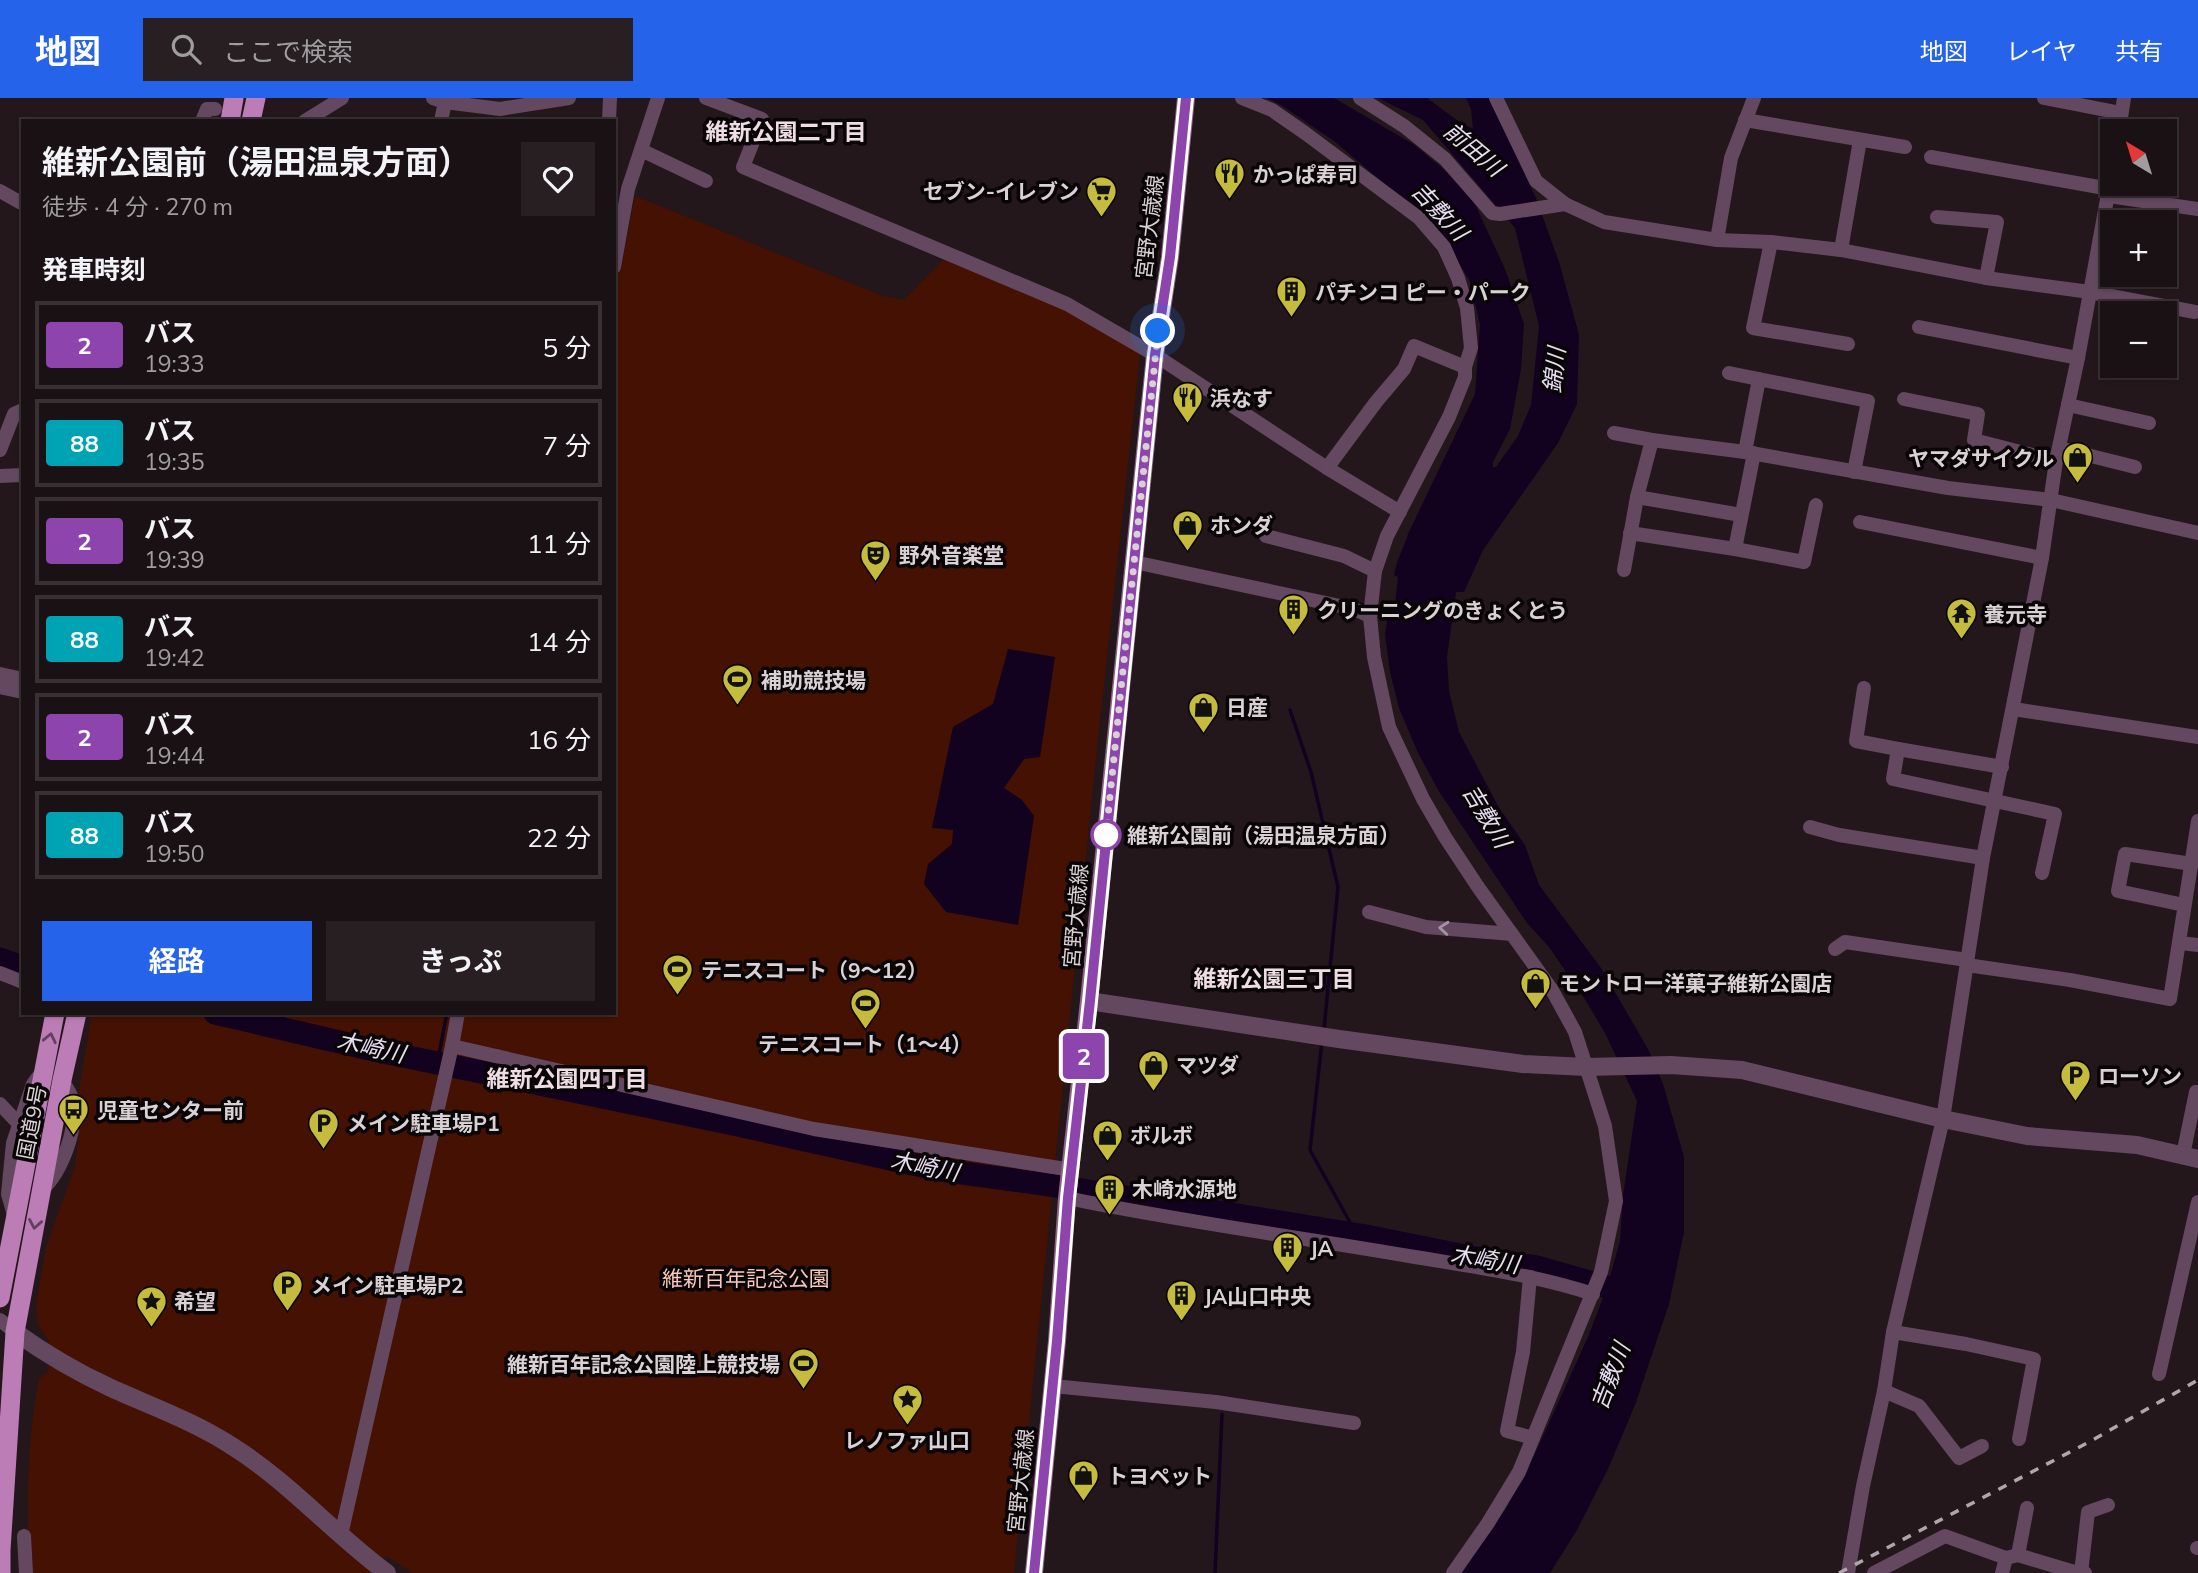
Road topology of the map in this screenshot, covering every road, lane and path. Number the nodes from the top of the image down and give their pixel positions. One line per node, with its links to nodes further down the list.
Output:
1 (234, 98): 16 (highway)
2 (256, 98): 17 (highway)
3 (342, 98): 18 (street)
4 (569, 98): 14 (street)
5 (610, 98): 20 (street)
6 (658, 98): 24 (street)
7 (706, 98): 44 (street)
8 (1186, 98): 44 (main road, 宮野大歳線)
9 (1242, 98): 46 (street)
10 (1360, 98): 32 (street)
11 (1496, 98): 32 (street)
12 (1754, 98): 21 (street)
13 (2044, 98): 15 (street)
14 (439, 100): 19 (street)
15 (2123, 105)
16 (212, 112)
17 (251, 119)
18 (308, 119)
19 (441, 119)
20 (609, 119)
21 (1745, 120): 22 (street); 35 (street)
22 (1860, 140): 23 (street); 37 (street)
23 (1905, 148)
24 (641, 150): 26 (street); 38 (street)
25 (1931, 157): 27 (street)
26 (706, 181)
27 (2100, 190)
28 (0, 191): 31 (street)
29 (2108, 196): 40 (street)
30 (2130, 196): 33 (street)
31 (21, 203)
32 (1565, 204): 35 (street)
33 (2198, 209)
34 (1937, 217): 39 (street)
35 (1717, 240): 36 (street)
36 (1771, 242): 37 (street); 43 (street)
37 (1841, 250): 39 (street)
38 (616, 256)
39 (1986, 278): 40 (street)
40 (2090, 292): 41 (street); 45 (street)
41 (2195, 312)
42 (1919, 327): 45 (street)
43 (1848, 344)
44 (1155, 355): 59 (street); 74 (main road, 宮野大歳線)
45 (2078, 358): 50 (street)
46 (1465, 366): 59 (street); 66 (street)
47 (1729, 373): 48 (street)
48 (1759, 379): 56 (street); 60 (street)
49 (1904, 399): 57 (street)
50 (2068, 405): 52 (street); 57 (street)
51 (21, 411): 55 (street)
52 (2149, 423)
53 (1614, 433): 54 (street)
54 (1652, 440): 56 (street); 63 (street)
55 (0, 450)
56 (1749, 453): 60 (street); 67 (street)
57 (2057, 454): 58 (street); 64 (street)
58 (2135, 467)
59 (1327, 468): 66 (street)
60 (1854, 472): 64 (street)
61 (21, 475): 62 (street)
62 (0, 476)
63 (1637, 497): 67 (street); 69 (street)
64 (2051, 500): 70 (street); 73 (street)
65 (1816, 505): 72 (street)
66 (1401, 512): 76 (street)
67 (1741, 515): 72 (street)
68 (1860, 522): 73 (street)
69 (1630, 533): 72 (street); 75 (street)
70 (2198, 533)
71 (1266, 536): 76 (street)
72 (1735, 549)
73 (2042, 558): 83 (street)
74 (1134, 562): 77 (street); 102 (main road, 宮野大歳線)
75 (1624, 570)
76 (1375, 571): 77 (street)
77 (1370, 617): 95 (street)
78 (0, 674): 79 (street)
79 (21, 679)
80 (0, 685): 82 (street)
81 (1864, 688): 85 (street)
82 (21, 690)
83 (2013, 709): 84 (street); 86 (street)
84 (2198, 737)
85 (1898, 749): 86 (street); 87 (street)
86 (2002, 767): 87 (street)
87 (1995, 800): 90 (street); 92 (street)
88 (2198, 821): 91 (street)
89 (1810, 827): 90 (street)
90 (1983, 858): 99 (street)
91 (2192, 864): 93 (street); 93 (street)
92 (2042, 873)
93 (2184, 905): 96 (street)
94 (1369, 912): 95 (street, one-way to 94)
95 (1512, 934): 107 (street)
96 (2180, 943): 97 (street); 99 (street)
97 (2198, 945)
98 (1835, 949): 99 (street)
99 (1967, 962): 111 (street)
100 (0, 973): 101 (street)
101 (21, 981)
102 (1090, 1001): 107 (street); 114 (main road, 宮野大歳線)
103 (55, 1015): 108 (highway, 国道9号, one-way to 103)
104 (77, 1015): 121 (highway, 国道9号, one-way to 121)
105 (458, 1015): 106 (street)
106 (452, 1046): 114 (street); 132 (street)
107 (1590, 1066): 111 (street); 119 (street)
108 (43, 1071): 112 (street); 117 (highway, 国道9号)
109 (2198, 1092): 113 (street)
110 (0, 1104): 112 (street)
111 (1943, 1119): 113 (street); 122 (street)
112 (18, 1123): 117 (street)
113 (2191, 1157)
114 (1072, 1170): 115 (main road, 宮野大歳線)
115 (1068, 1198): 118 (street); 124 (main road, 宮野大歳線)
116 (2198, 1202): 123 (street)
117 (15, 1220): 120 (highway, 国道9号)
118 (1530, 1277): 119 (street); 127 (street)
119 (1593, 1294): 127 (street)
120 (0, 1298)
121 (7, 1326): 132 (street); 136 (highway, 国道9号)
122 (1893, 1332): 125 (street); 128 (street)
123 (2159, 1374)
124 (1053, 1386): 126 (street); 138 (main road, 宮野大歳線)
125 (1884, 1391): 129 (street); 140 (street)
126 (1354, 1423)
127 (1533, 1438): 139 (street)
128 (2019, 1439)
129 (1982, 1446)
130 (2108, 1505): 143 (street)
131 (2027, 1508): 134 (street)
132 (341, 1535): 135 (street)
133 (24, 1536): 137 (street)
134 (2012, 1557): 141 (street); 142 (street); 143 (street)
135 (381, 1571)
136 (1, 1573)
137 (26, 1573)
138 (1034, 1573)
139 (1453, 1573)
140 (1848, 1573)
141 (1874, 1573)
142 (2002, 1573)
143 (2077, 1573)

